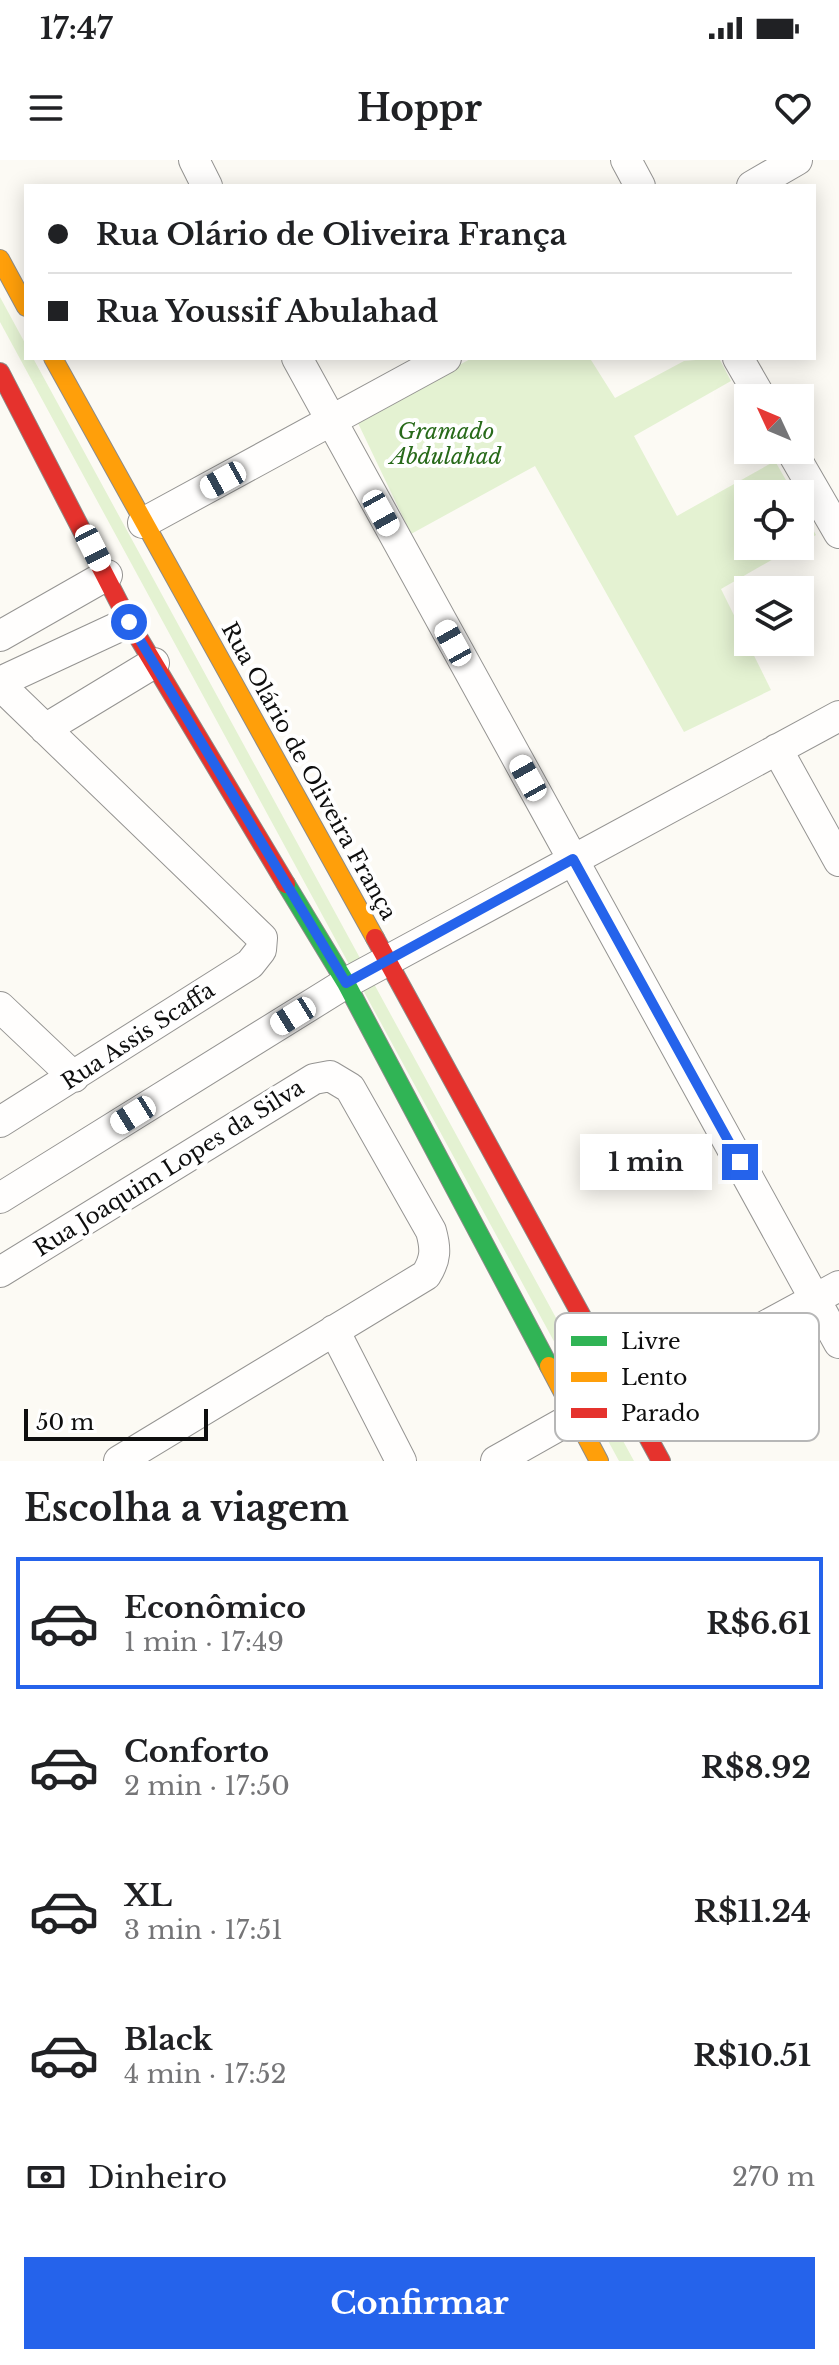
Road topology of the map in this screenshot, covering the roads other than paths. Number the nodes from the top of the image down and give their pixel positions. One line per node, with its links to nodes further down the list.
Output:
1 (194, 160): 4 (street)
2 (626, 160): 5 (street)
3 (797, 160): 6 (street)
4 (206, 184)
5 (639, 184)
6 (755, 184)
7 (0, 259): 8 (street)
8 (24, 303)
9 (54, 360): 14 (street, Rua Olário de Oliveira França)
10 (298, 360): 17 (street)
11 (442, 360): 17 (street)
12 (739, 360): 15 (street)
13 (0, 372): 16 (street)
14 (67, 383): 16 (street); 19 (street, Rua Olário de Oliveira França)
15 (753, 384)
16 (33, 402): 21 (street)
17 (330, 422): 19 (street); 29 (street)
18 (799, 464): 20 (street)
19 (143, 523): 31 (street, Rua Olário de Oliveira França)
20 (839, 533)
21 (107, 575): 22 (street); 23 (street)
22 (129, 622): 24 (street); 25 (street)
23 (0, 636)
24 (154, 663): 27 (street); 32 (street)
25 (0, 684): 27 (street)
26 (839, 716): 28 (street)
27 (45, 729): 34 (street, Rua Assis Scaffa)
28 (777, 749): 29 (street); 30 (street)
29 (573, 859): 31 (street); 40 (street)
30 (839, 861)
31 (388, 962): 32 (street); 37 (street, Rua Olário de Oliveira França)
32 (346, 983): 36 (street); 38 (street)
33 (0, 1007): 34 (street)
34 (74, 1077): 35 (street, Rua Assis Scaffa)
35 (0, 1122)
36 (0, 1198)
37 (508, 1207): 38 (street); 41 (street, Rua Olário de Oliveira França)
38 (477, 1235): 45 (street)
39 (0, 1272): 43 (street, Rua Joaquim Lopes da Silva)
40 (827, 1293): 42 (street); 44 (street)
41 (573, 1313)
42 (790, 1313)
43 (334, 1330): 48 (street); 49 (street)
44 (839, 1343)
45 (555, 1381)
46 (555, 1428): 50 (street)
47 (650, 1441): 51 (street, Rua Olário de Oliveira França)
48 (119, 1461)
49 (401, 1461)
50 (496, 1461)
51 (661, 1461)

